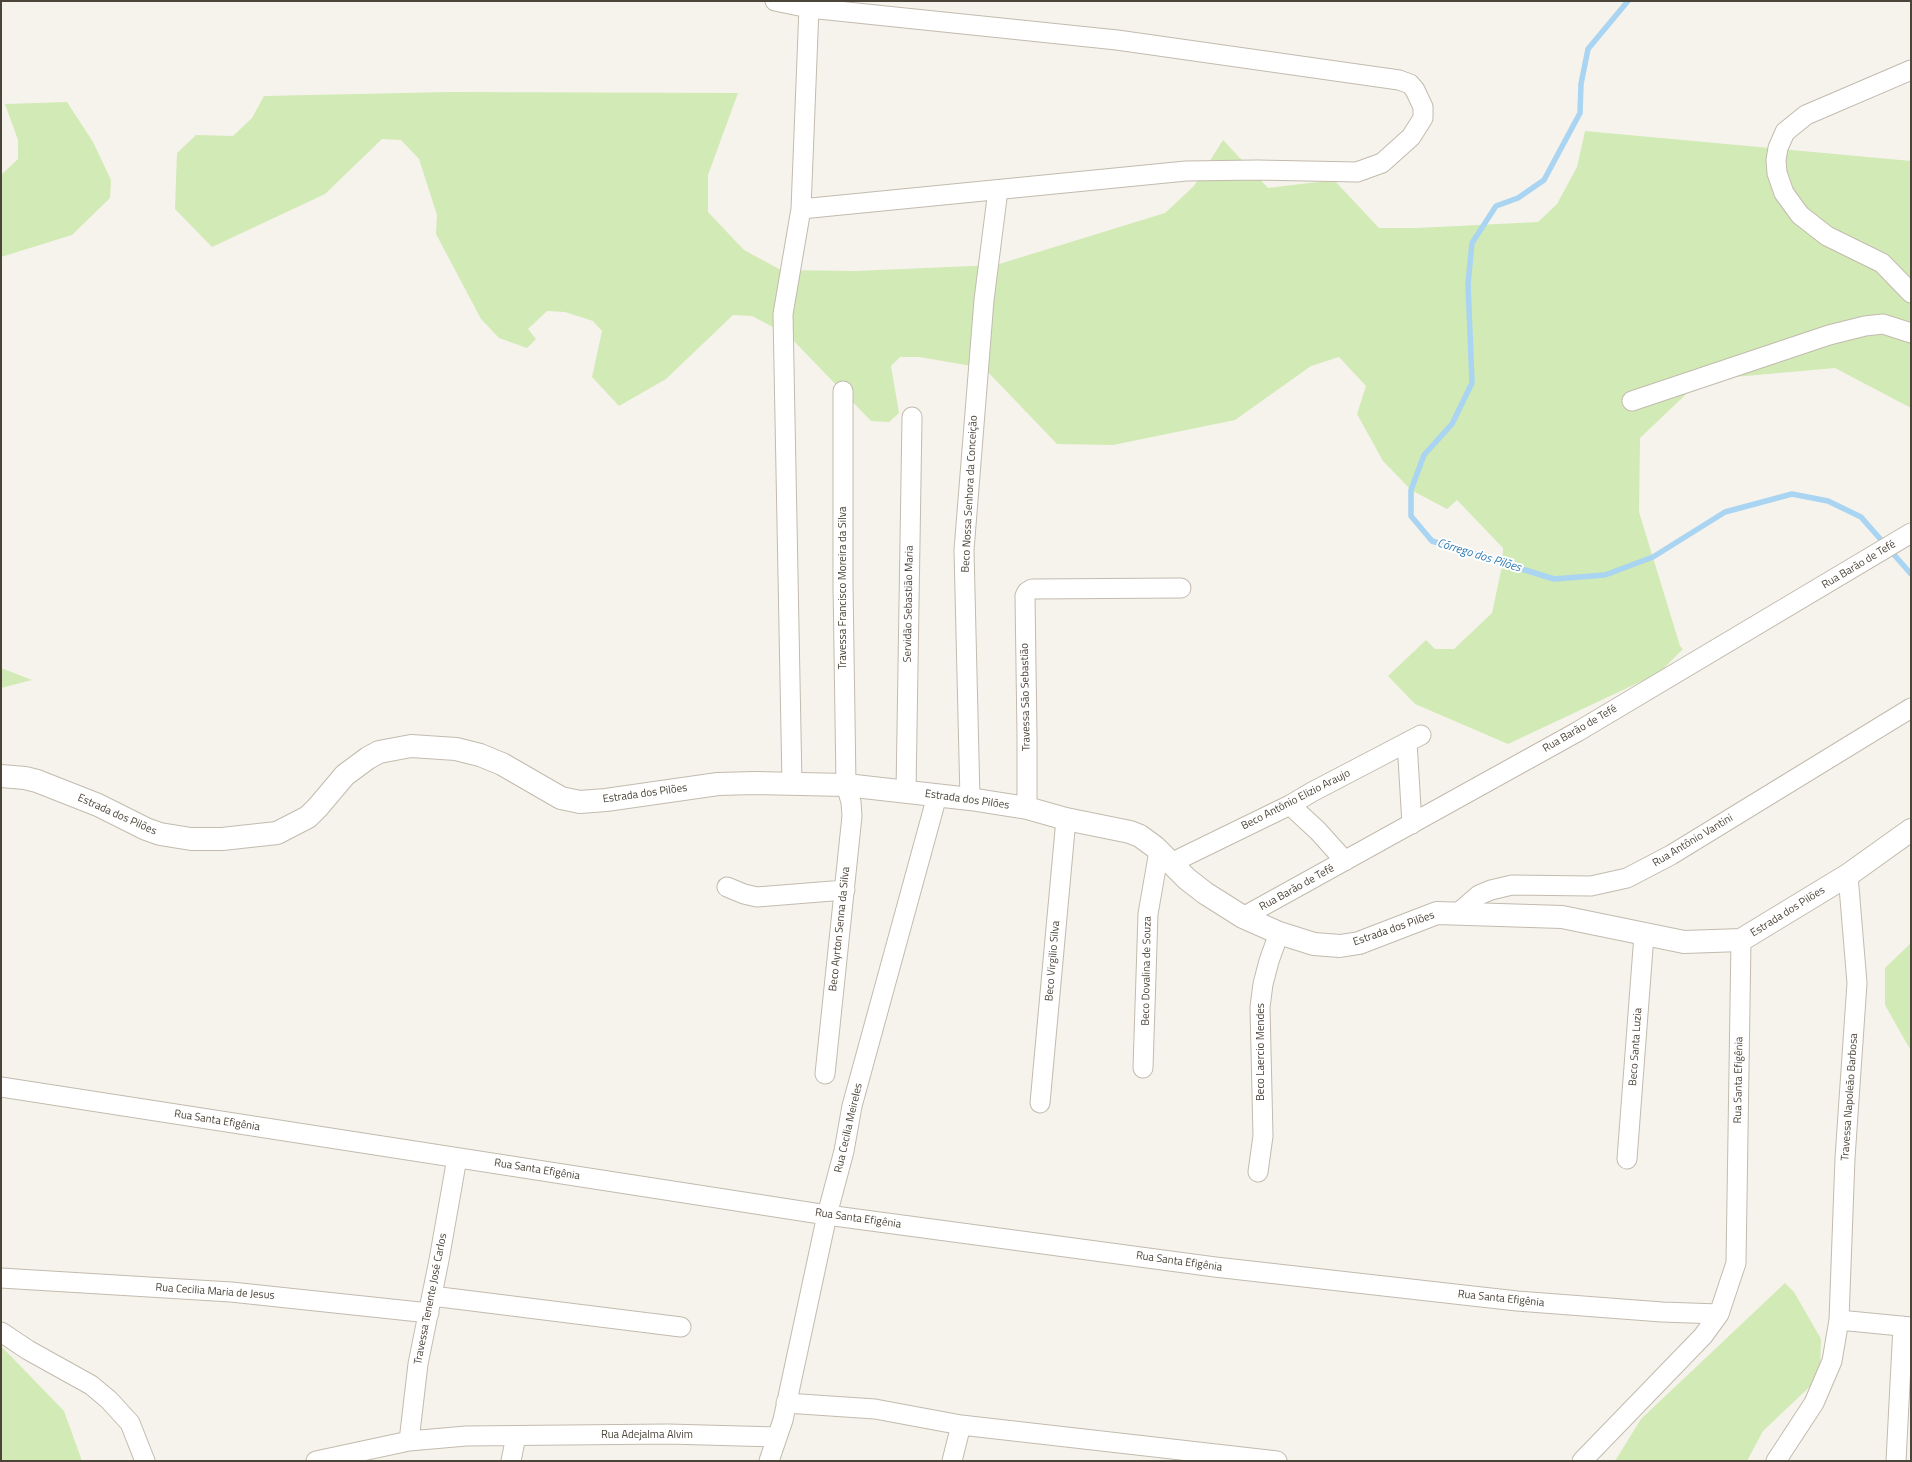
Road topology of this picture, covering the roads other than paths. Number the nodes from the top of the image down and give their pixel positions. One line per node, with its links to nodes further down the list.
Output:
1 (775, 1): 2 (street)
2 (810, 8): 4 (street); 5 (street)
3 (1911, 70): 6 (street)
4 (998, 190): 5 (street); 19 (street, Beco Nossa Senhora da Conceição)
5 (801, 208): 15 (street)
6 (1911, 293)
7 (1911, 333): 9 (street)
8 (843, 391): 16 (street, Travessa Francisco Moreira da Silva)
9 (1632, 401)
10 (912, 417): 17 (street, Servidão Sebastião Maria)
11 (1904, 537): 23 (street, Rua Barão de Tefé)
12 (1181, 588): 21 (street, Travessa São Sebastião)
13 (1911, 708): 30 (street, Rua Antônio Vantini)
14 (1, 776): 15 (street, Estrada dos Pilões)
15 (792, 784): 16 (street, Estrada dos Pilões)
16 (846, 786): 17 (street, Estrada dos Pilões); 29 (street, Beco Ayrton Senna da Silva)
17 (906, 792): 18 (street, Estrada dos Pilões)
18 (937, 796): 19 (street, Estrada dos Pilões); 42 (street, Rua Cecilia Meireles)
19 (970, 799): 21 (street, Estrada dos Pilões)
20 (1290, 805): 23 (street, Beco Antônio Elizio Araujo); 25 (street, Beco Antônio Elizio Araujo); 26 (street)
21 (1027, 808): 22 (street, Estrada dos Pilões)
22 (1066, 818): 25 (street, Estrada dos Pilões); 38 (street, Beco Virgilio Silva)
23 (1412, 824): 26 (street, Rua Barão de Tefé)
24 (1911, 830): 27 (street, Estrada dos Pilões)
25 (1165, 857): 31 (street, Estrada dos Pilões); 35 (street, Beco Dovalina de Souza)
26 (1345, 861): 31 (street, Rua Barão de Tefé)
27 (1848, 875): 34 (street, Estrada dos Pilões); 46 (street, Travessa Napoleão Barbosa)
28 (727, 887): 29 (street)
29 (845, 890): 36 (street, Beco Ayrton Senna da Silva)
30 (1457, 914): 32 (street, Estrada dos Pilões); 33 (street, Estrada dos Pilões)
31 (1243, 917): 32 (street, Estrada dos Pilões)
32 (1279, 934): 41 (street, Beco Laercio Mendes)
33 (1644, 935): 34 (street, Estrada dos Pilões); 40 (street, Beco Santa Luzia)
34 (1741, 940): 45 (street, Rua Santa Efigênia)
35 (1143, 1068)
36 (825, 1074)
37 (1, 1087): 39 (street, Rua Santa Efigênia)
38 (1040, 1103)
39 (457, 1158): 42 (street, Rua Santa Efigênia); 44 (street, Travessa Tenente José Carlos)
40 (1627, 1159)
41 (1258, 1172)
42 (827, 1215): 45 (street, Rua Santa Efigênia); 50 (street, Rua Cecilia Meireles)
43 (1, 1278): 44 (street, Rua Cecilia Maria de Jesus)
44 (430, 1304): 48 (street, Rua Cecilia Maria de Jesus); 54 (street, Travessa Tenente José Carlos)
45 (1719, 1314): 61 (street, Rua Santa Efigênia)
46 (1839, 1320): 47 (street); 62 (street, Travessa Napoleão Barbosa)
47 (1907, 1326): 63 (street)
48 (681, 1327)
49 (1, 1332): 55 (street)
50 (786, 1403): 51 (street); 53 (street, Rua Cecilia Meireles)
51 (961, 1425): 59 (street); 60 (street)
52 (516, 1436): 53 (street, Rua Adejalma Alvim); 54 (street, Rua Adejalma Alvim); 57 (street)
53 (777, 1437): 58 (street, Rua Cecilia Meireles)
54 (409, 1441): 56 (street, Rua Adejalma Alvim)
55 (145, 1461)
56 (316, 1461)
57 (511, 1461)
58 (769, 1461)
59 (952, 1461)
60 (1277, 1461)
61 (1582, 1461)
62 (1776, 1461)
63 (1896, 1461)

